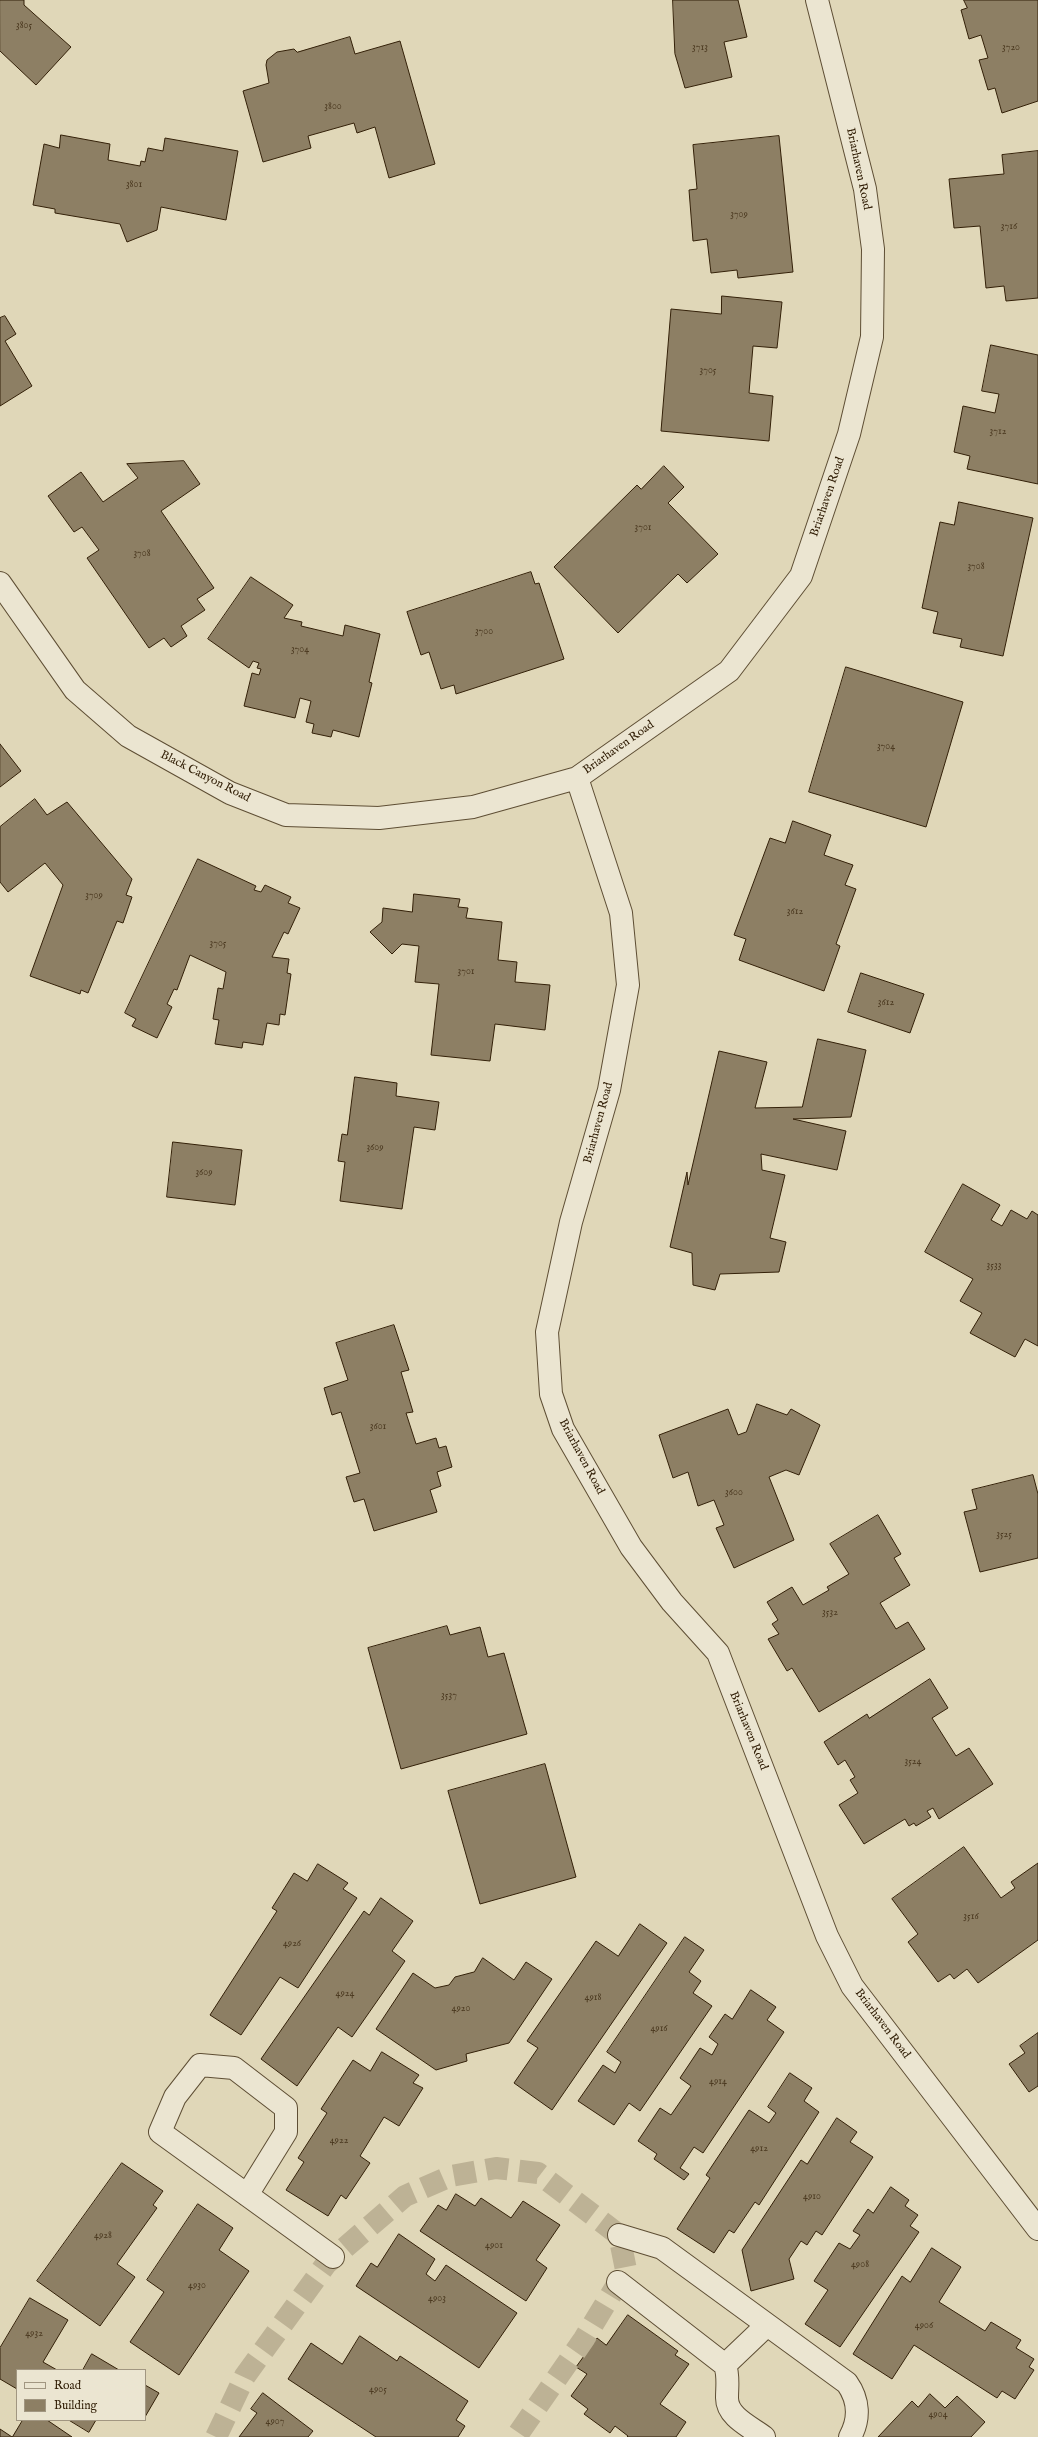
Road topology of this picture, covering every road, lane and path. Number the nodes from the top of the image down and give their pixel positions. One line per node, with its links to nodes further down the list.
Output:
1 (817, 0): 3 (street, Briarhaven Road)
2 (0, 583): 3 (street, Black Canyon Road)
3 (577, 778): 5 (street, Briarhaven Road)
4 (247, 2195): 4 (street); 7 (street)
5 (1038, 2230)
6 (619, 2235): 9 (street)
7 (333, 2257)
8 (618, 2282): 10 (street)
9 (768, 2325): 10 (street); 12 (street)
10 (725, 2365): 11 (street)
11 (764, 2437)
12 (850, 2437)

